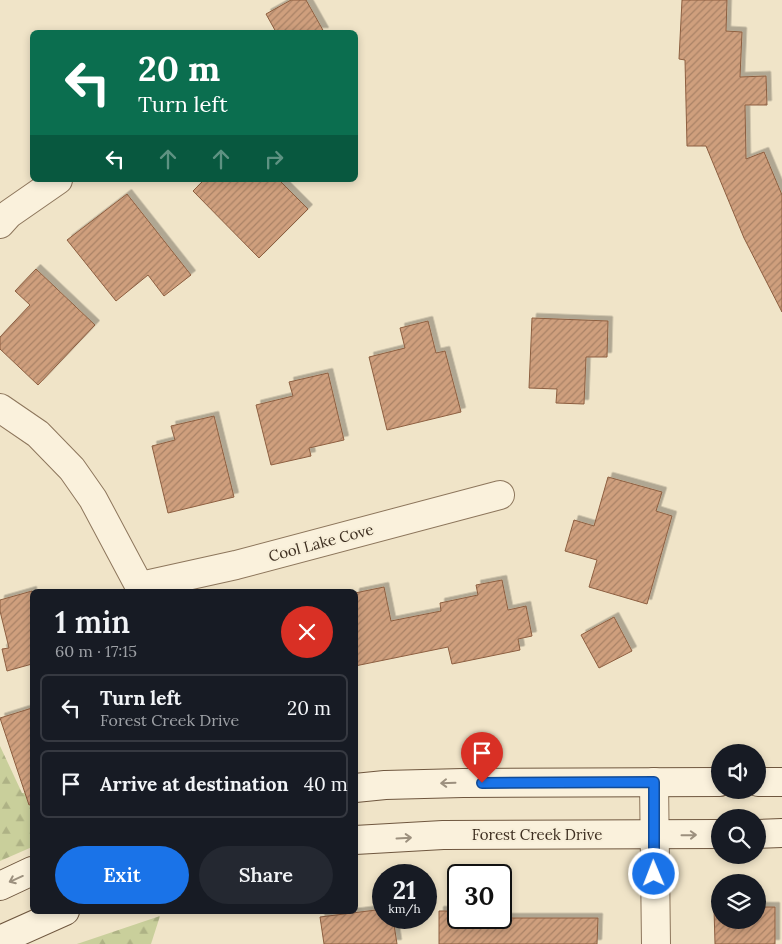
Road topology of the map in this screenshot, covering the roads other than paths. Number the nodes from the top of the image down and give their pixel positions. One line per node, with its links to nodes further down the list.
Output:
1 (55, 182): 2 (street)
2 (0, 224)
3 (0, 408): 5 (street)
4 (500, 495): 5 (street, Cool Lake Cove)
5 (142, 589)
6 (654, 782): 7 (street); 10 (street, one-way to 10); 14 (street)
7 (711, 782)
8 (766, 782): 9 (street)
9 (782, 782)
10 (358, 788)
11 (782, 833): 13 (street)
12 (711, 834): 14 (street, Forest Creek Drive, one-way to 12)
13 (766, 834)
14 (654, 835): 15 (street, Forest Creek Drive, one-way to 14); 20 (street)
15 (358, 840)
16 (30, 872): 17 (street, one-way to 17)
17 (0, 886)
18 (58, 914): 19 (street)
19 (0, 940)
20 (656, 944)

